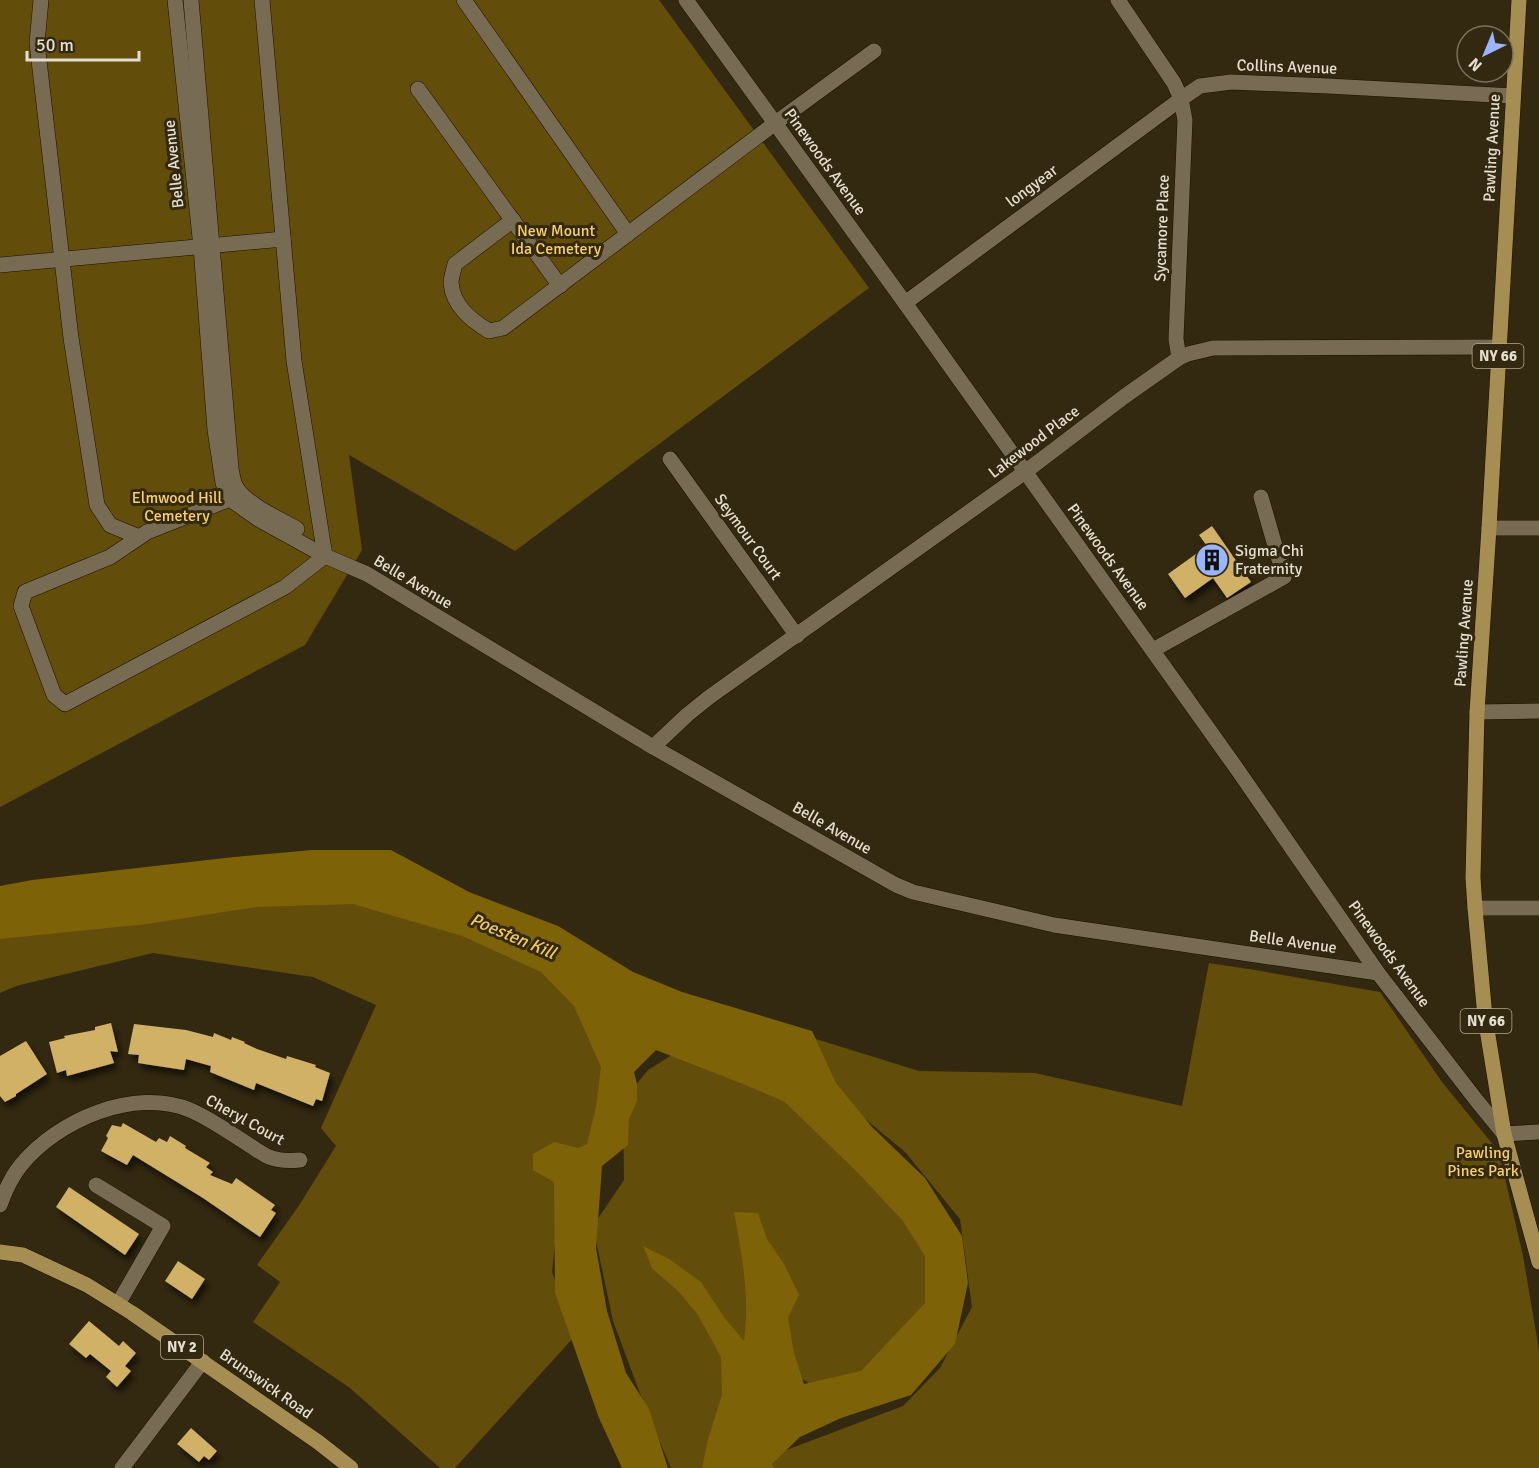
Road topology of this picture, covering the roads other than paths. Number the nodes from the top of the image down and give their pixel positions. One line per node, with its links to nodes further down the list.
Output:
1 (41, 0): 18 (street)
2 (175, 0): 17 (street, Belle Avenue)
3 (191, 0): 17 (street, Belle Avenue)
4 (262, 0): 16 (street)
5 (464, 0): 15 (street)
6 (686, 0): 13 (street, Pinewoods Avenue)
7 (1118, 0): 12 (street)
8 (1519, 0): 11 (main road, Pawling Avenue / NY 66)
9 (874, 51): 13 (street)
10 (418, 89): 14 (street)
11 (1513, 96): 12 (street, Collins Avenue); 22 (main road, Pawling Avenue / NY 66)
12 (1180, 99): 21 (street, longyear); 23 (street, Sycamore Place)
13 (774, 124): 15 (street); 21 (street, Pinewoods Avenue)
14 (513, 220): 20 (street); 20 (street)
15 (628, 234): 20 (street)
16 (284, 239): 17 (street); 31 (street)
17 (207, 246): 18 (street); 26 (street, Belle Avenue)
18 (62, 258): 19 (street); 30 (street)
19 (0, 265)
20 (560, 286)
21 (905, 303): 25 (street, Pinewoods Avenue)
22 (1498, 347): 23 (street, Lakewood Place); 28 (main road, Pawling Avenue / NY 66)
23 (1179, 358): 25 (street, Lakewood Place)
24 (670, 459): 32 (street, Seymour Court)
25 (1025, 472): 32 (street, Lakewood Place); 33 (street, Pinewoods Avenue)
26 (233, 493): 30 (street); 31 (street, Belle Avenue)
27 (1261, 497): 33 (street)
28 (1489, 528): 29 (street); 35 (main road, Pawling Avenue / NY 66)
29 (1539, 528)
30 (139, 537): 31 (street)
31 (326, 555): 36 (street, Belle Avenue)
32 (796, 636): 36 (street, Lakewood Place)
33 (1153, 650): 39 (street, Pinewoods Avenue)
34 (1539, 711): 35 (street)
35 (1477, 712): 37 (main road, Pawling Avenue / NY 66)
36 (653, 747): 39 (street, Belle Avenue)
37 (1475, 908): 38 (street); 41 (main road, Pawling Avenue / NY 66)
38 (1539, 908)
39 (1378, 973): 41 (street, Pinewoods Avenue)
40 (1539, 1132): 41 (street)
41 (1504, 1134): 46 (main road, Pawling Avenue / NY 66)
42 (300, 1160): 44 (street, Cheryl Court)
43 (96, 1185): 47 (street)
44 (0, 1205)
45 (0, 1252): 47 (main road, Brunswick Road / NY 2)
46 (1539, 1262)
47 (118, 1304): 48 (main road, Brunswick Road / NY 2)
48 (203, 1361): 49 (street); 50 (main road, Brunswick Road / NY 2)
49 (122, 1468)
50 (351, 1468)

